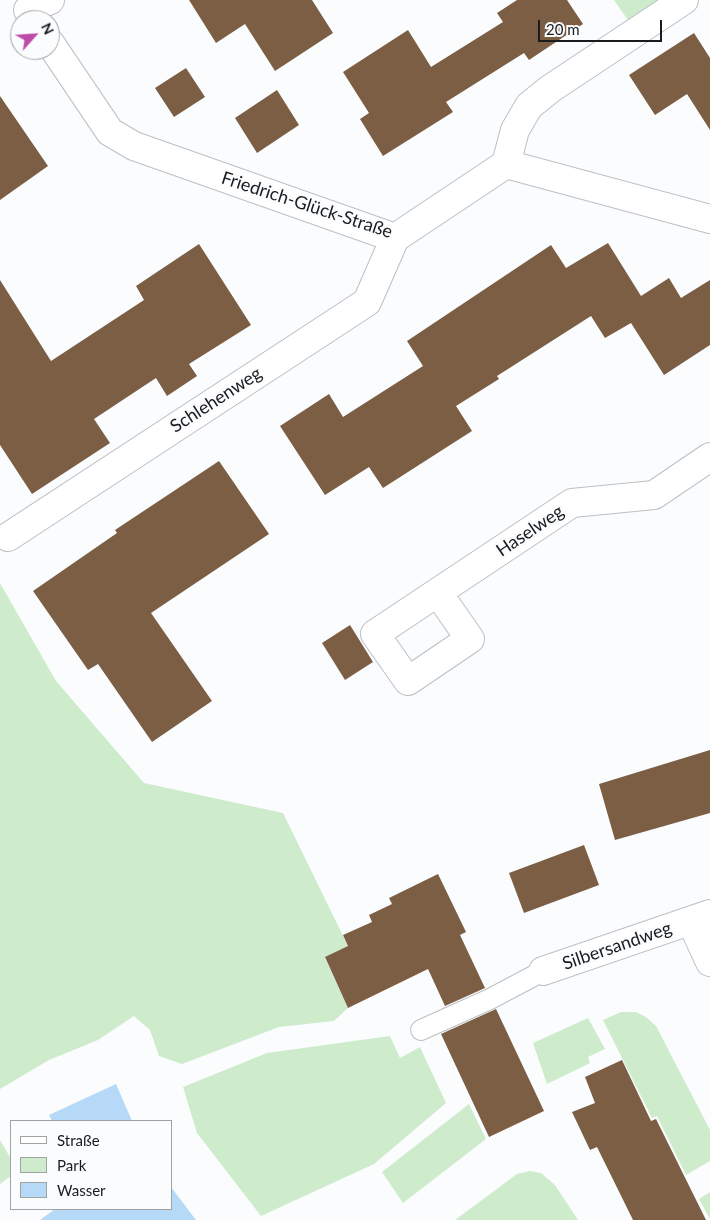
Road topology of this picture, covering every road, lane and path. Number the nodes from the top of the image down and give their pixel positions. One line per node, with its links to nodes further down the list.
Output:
1 (684, 0): 3 (street)
2 (60, 58): 5 (street, Friedrich-Glück-Straße)
3 (506, 164): 4 (street); 5 (street, Friedrich-Glück-Straße)
4 (710, 219)
5 (395, 238): 7 (street, Schlehenweg)
6 (710, 457): 8 (street, Haselweg)
7 (8, 537)
8 (438, 593)
9 (700, 918): 10 (street, Silbersandweg); 11 (street, Silbersandweg)
10 (710, 962)
11 (543, 972): 12 (lane)
12 (421, 1030)

